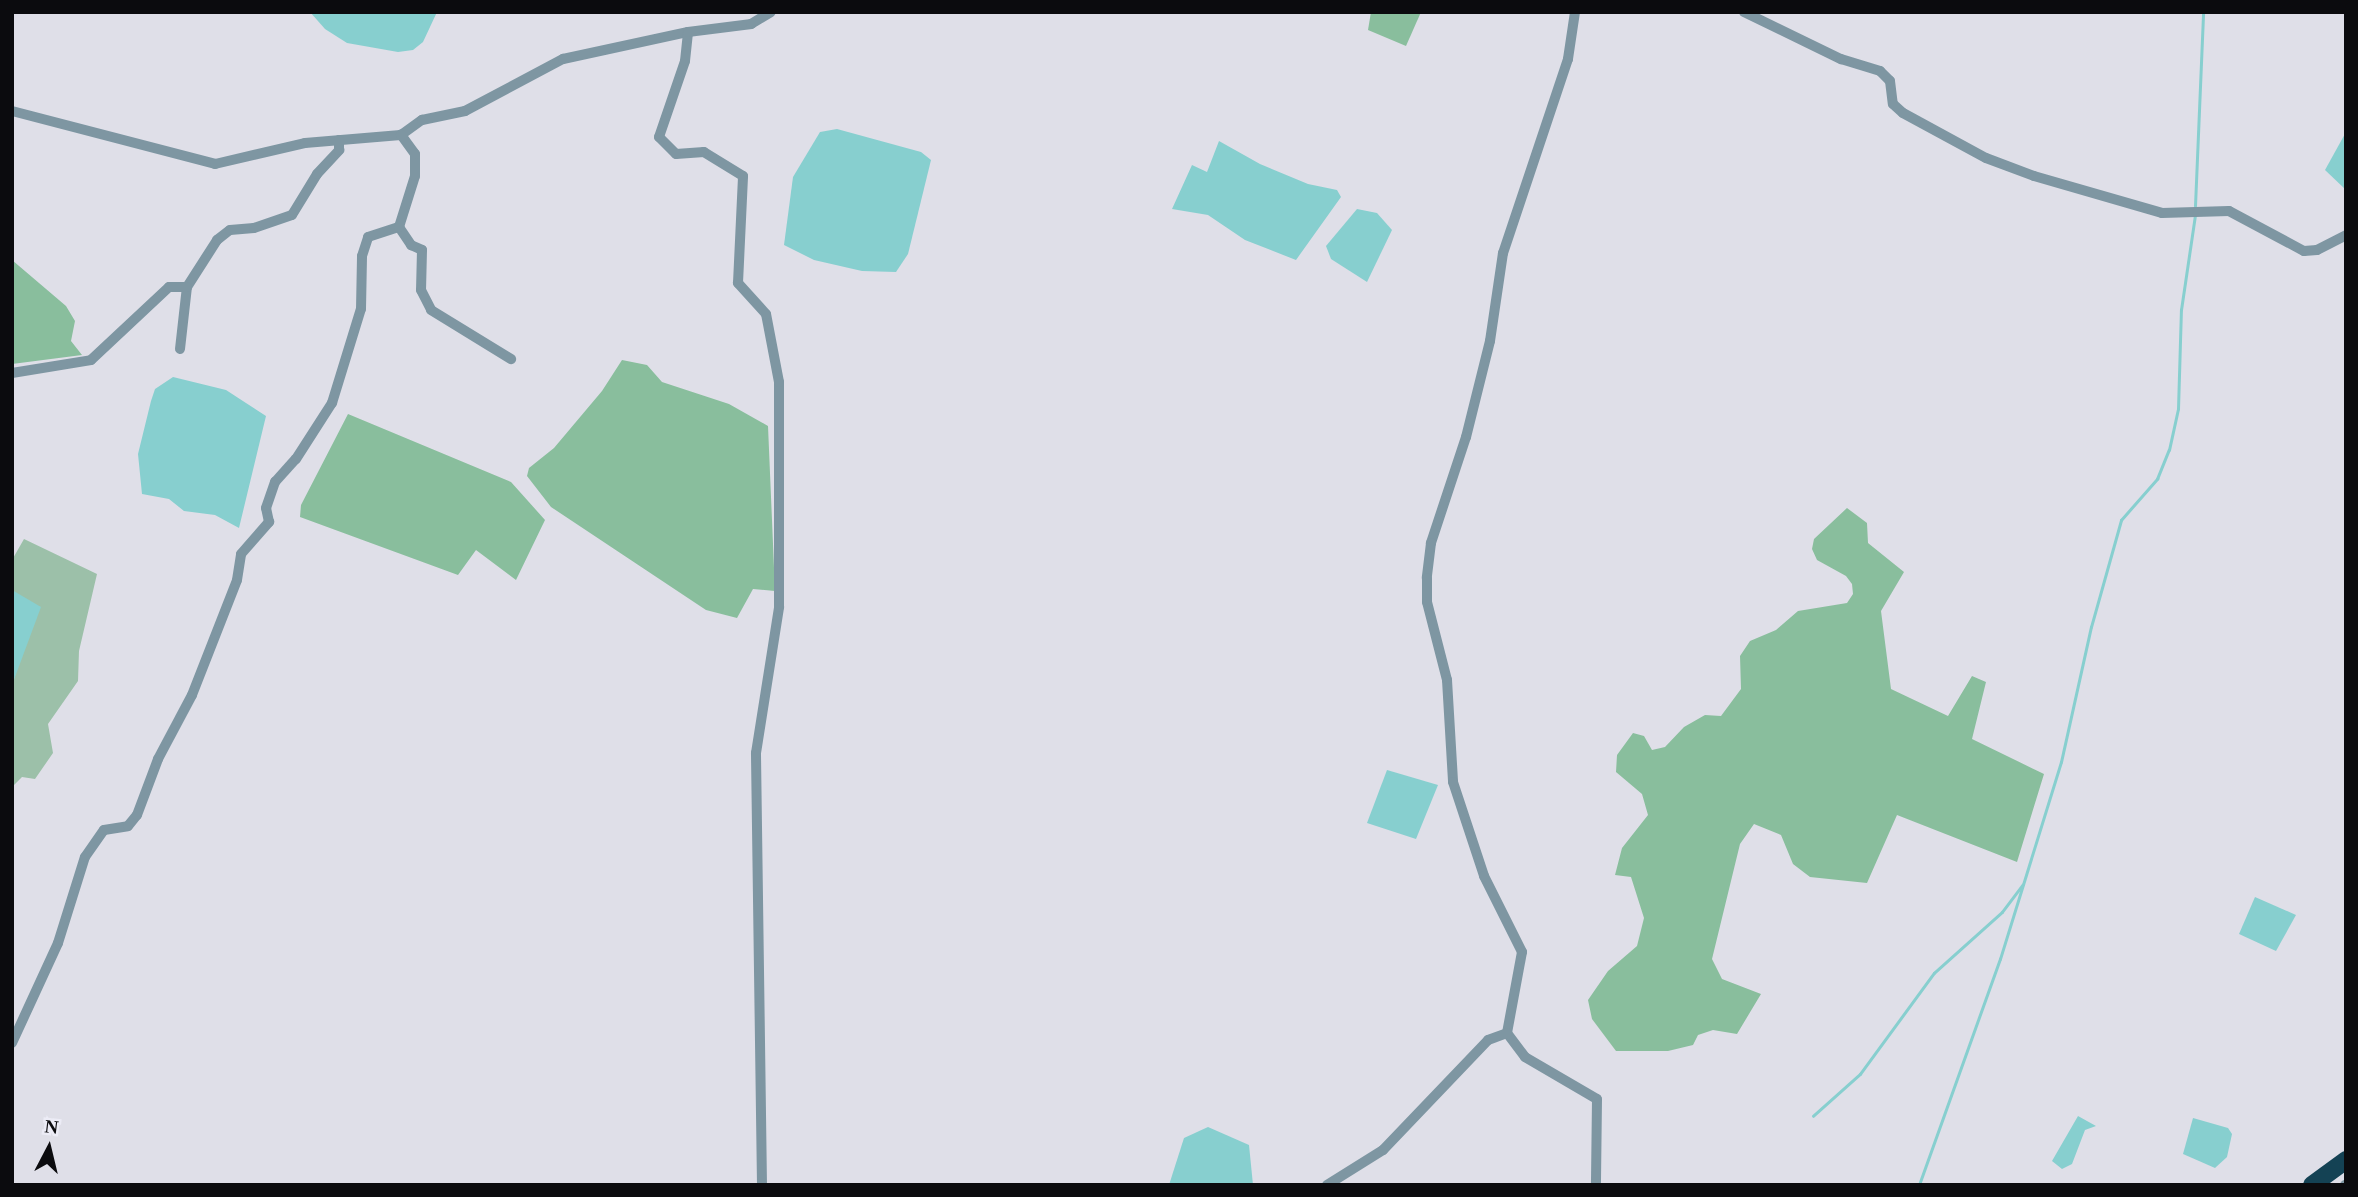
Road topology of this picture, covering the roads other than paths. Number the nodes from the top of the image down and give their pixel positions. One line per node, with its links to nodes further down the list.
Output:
1 (771, 12): 4 (street)
2 (1575, 12): 14 (street)
3 (1744, 12): 9 (street)
4 (688, 32): 6 (street); 17 (street)
5 (12, 111): 7 (street)
6 (401, 135): 7 (street); 8 (street)
7 (339, 140): 10 (street)
8 (399, 228): 12 (street); 15 (street)
9 (2346, 236)
10 (187, 287): 11 (street); 13 (street)
11 (180, 349)
12 (511, 359)
13 (12, 373)
14 (1507, 1032): 18 (street); 19 (street)
15 (12, 1043)
16 (2346, 1160): 20 (highway)
17 (762, 1185)
18 (1327, 1185)
19 (1596, 1185)
20 (2312, 1185)

